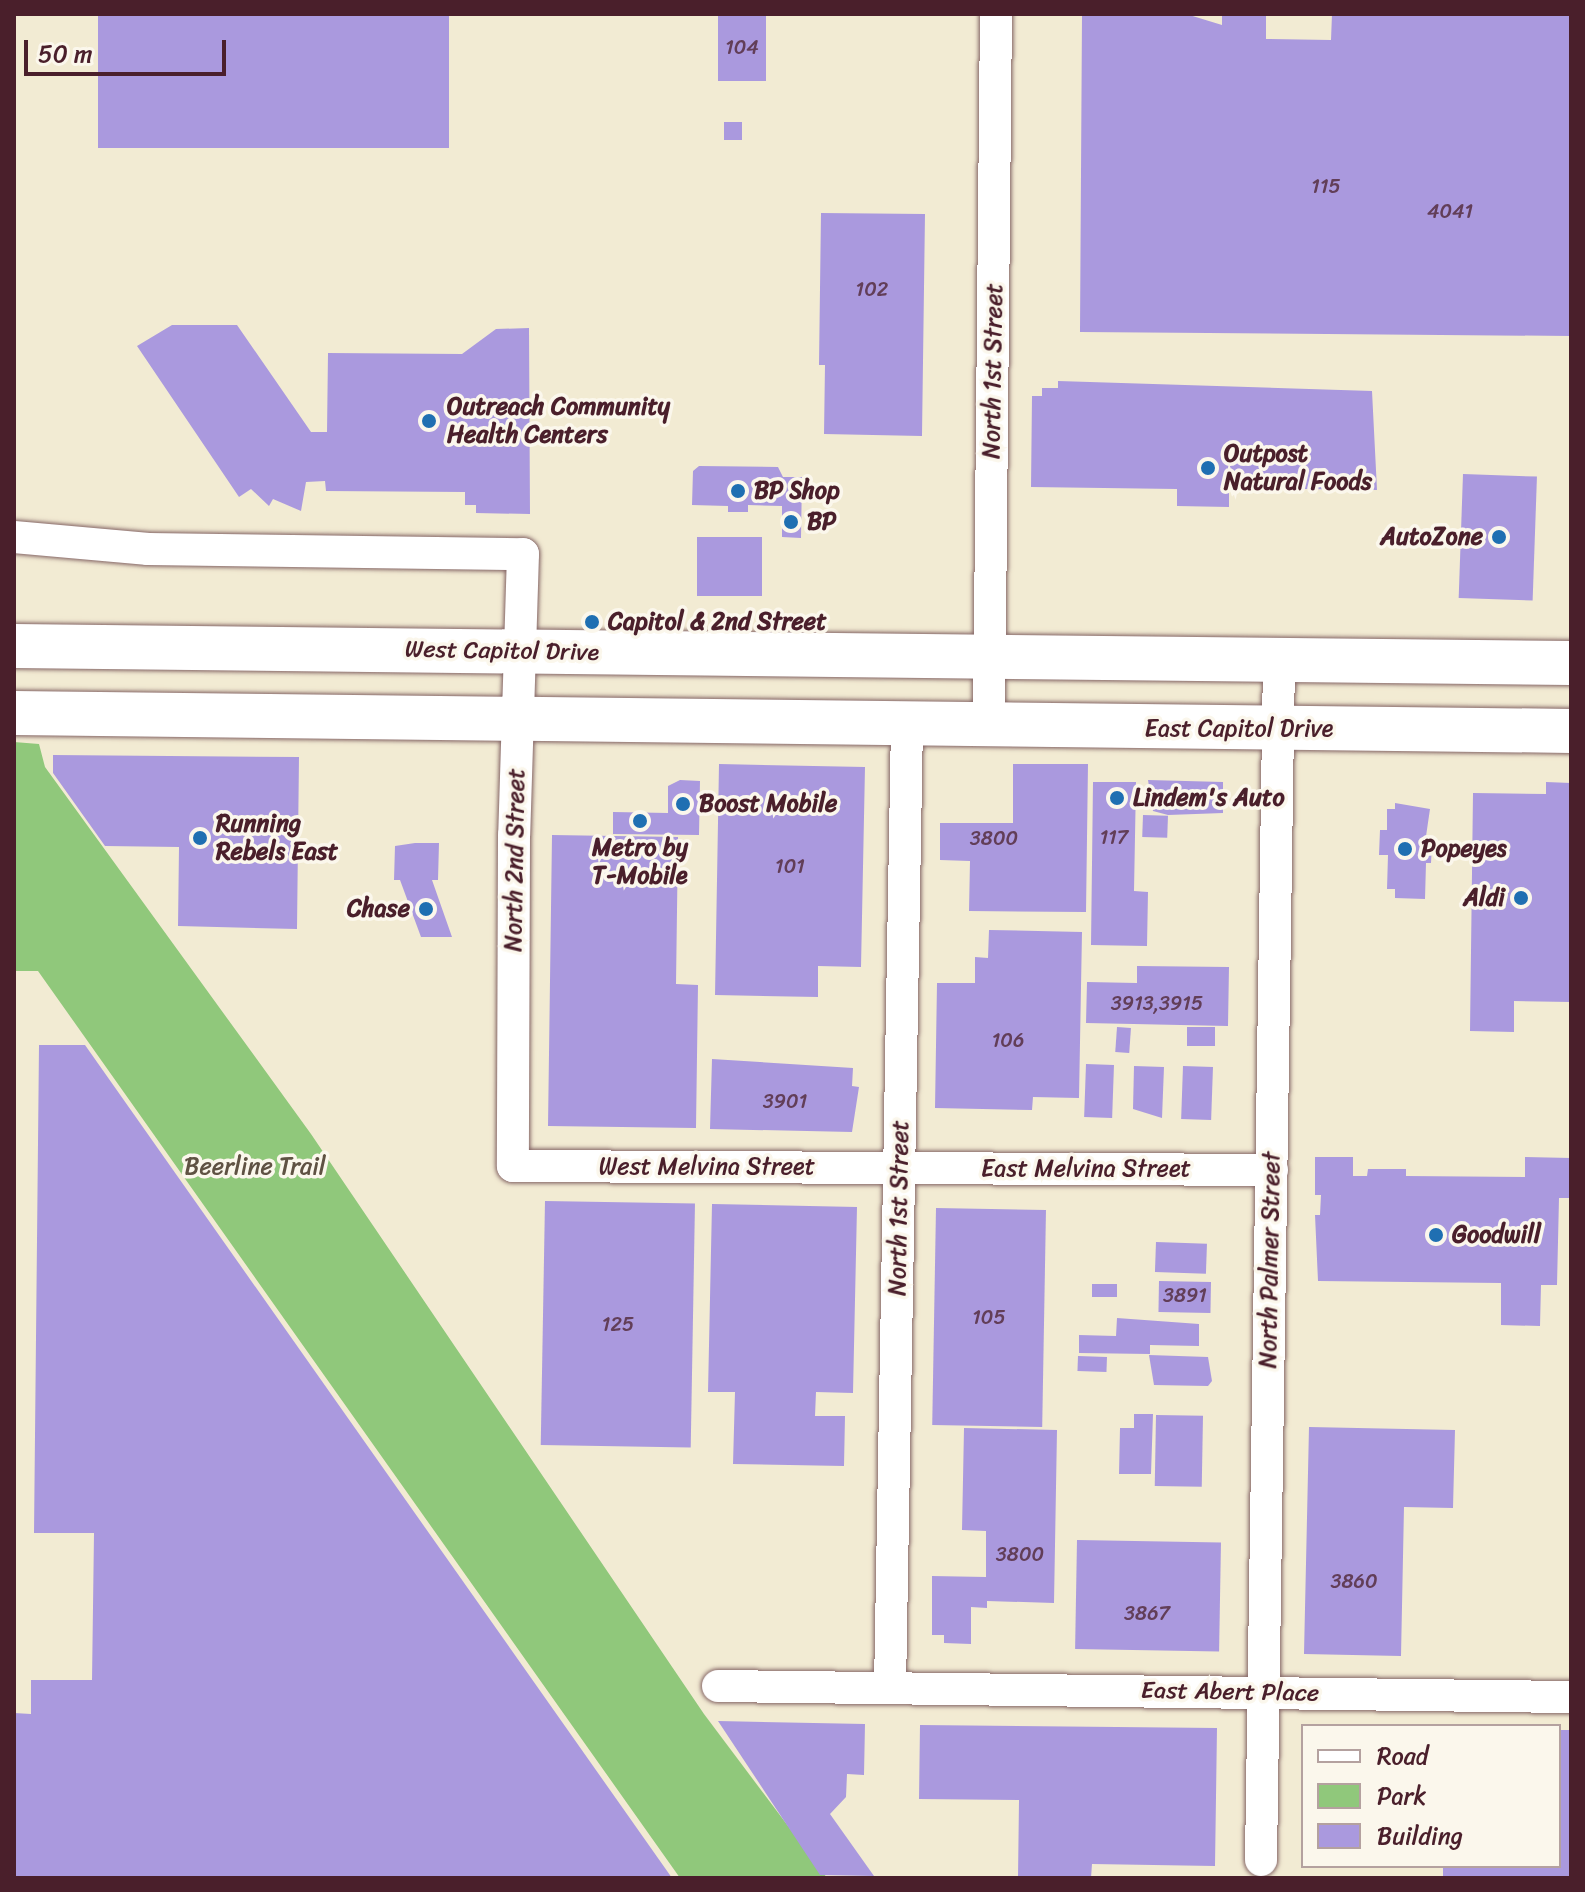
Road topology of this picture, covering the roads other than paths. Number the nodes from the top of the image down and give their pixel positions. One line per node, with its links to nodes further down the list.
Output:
1 (996, 14): 5 (street, North 1st Street)
2 (14, 537): 4 (street, North 2nd Street)
3 (14, 646): 4 (main road, West Capitol Drive)
4 (522, 651): 5 (main road, West Capitol Drive); 9 (street, North 2nd Street)
5 (989, 656): 6 (main road); 11 (street, North 1st Street)
6 (1279, 659): 7 (main road); 12 (street, North Palmer Street)
7 (1571, 663)
8 (14, 713): 9 (main road)
9 (517, 720): 10 (main road); 14 (street, North 2nd Street)
10 (907, 727): 11 (main road, East Capitol Drive); 15 (street, North 1st Street)
11 (989, 727): 12 (main road, East Capitol Drive)
12 (1278, 729): 13 (main road, East Capitol Drive); 16 (street, North Palmer Street)
13 (1571, 731)
14 (513, 1166): 15 (street, West Melvina Street)
15 (900, 1167): 16 (street, East Melvina Street); 18 (street, North 1st Street)
16 (1272, 1170): 19 (street, North Palmer Street)
17 (718, 1686): 18 (street, East Abert Place)
18 (890, 1688): 19 (street, East Abert Place)
19 (1263, 1693): 20 (street, East Abert Place); 21 (street, North Palmer Street)
20 (1571, 1697)
21 (1261, 1860)

